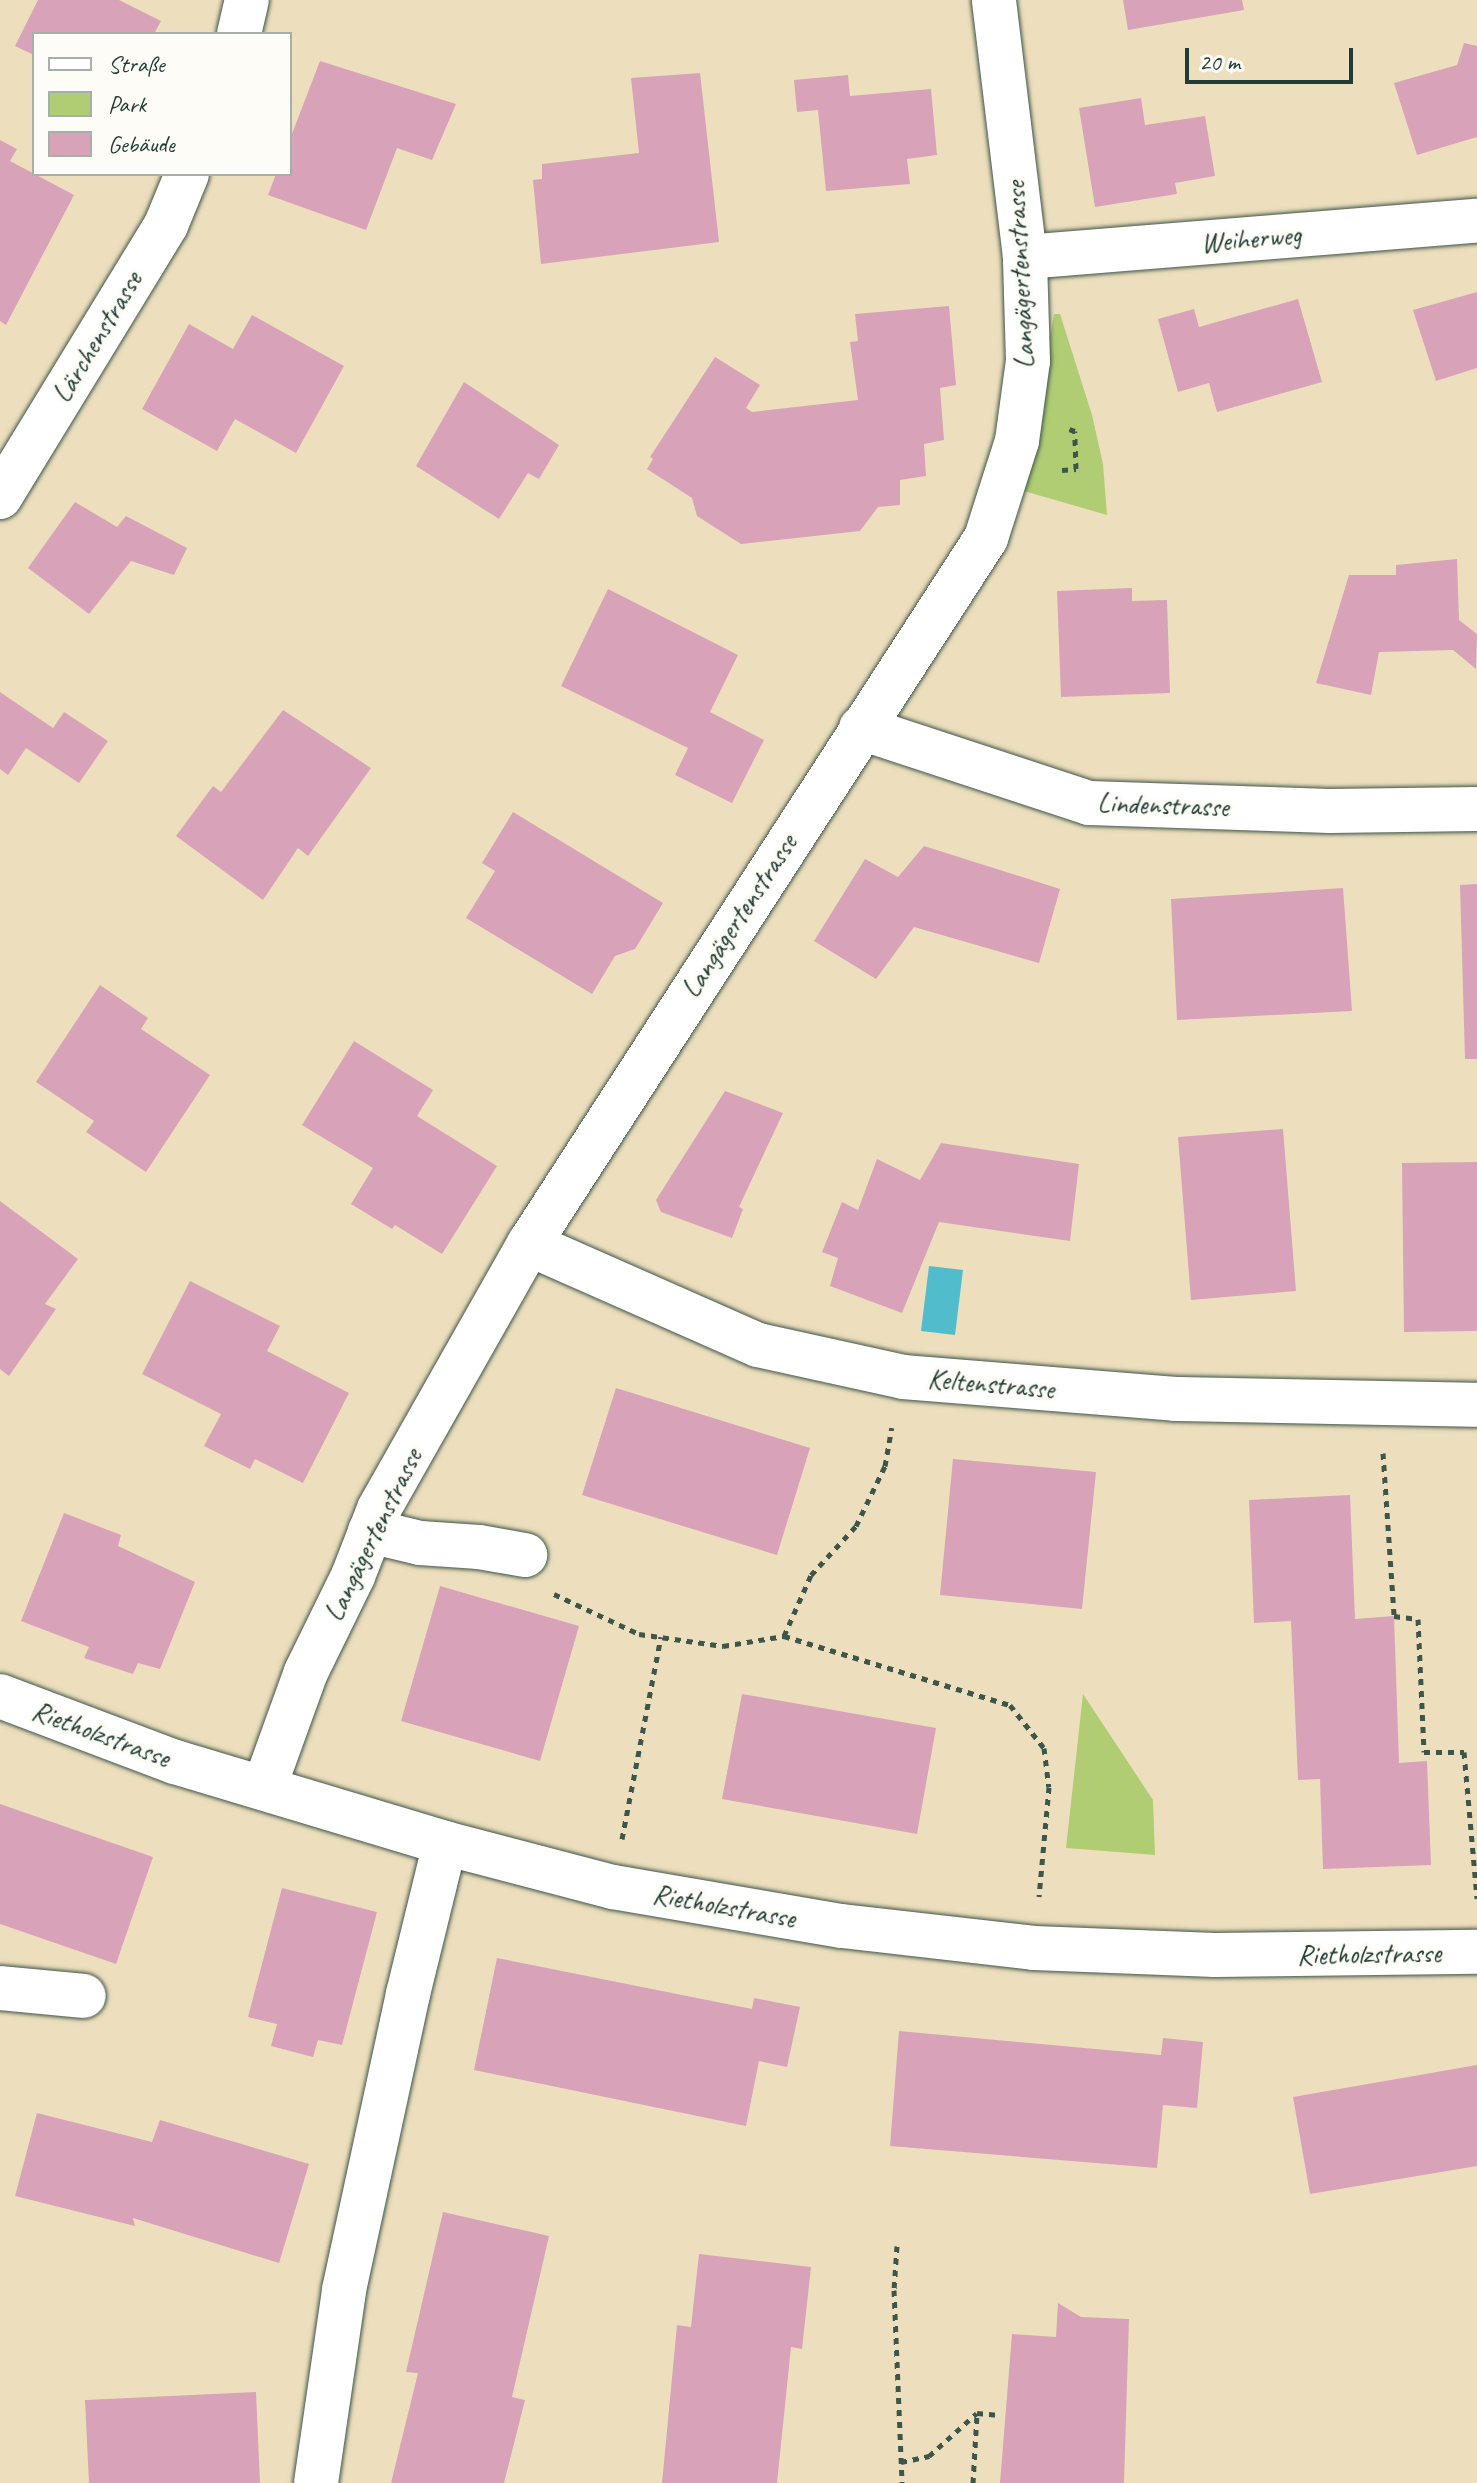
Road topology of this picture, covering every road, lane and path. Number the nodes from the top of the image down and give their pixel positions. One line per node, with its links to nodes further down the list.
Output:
1 (247, 0): 3 (street)
2 (994, 0): 6 (street, Langägertenstrasse)
3 (239, 32)
4 (186, 176): 7 (street, Lärchenstrasse)
5 (1477, 221): 6 (street, Weiherweg)
6 (1025, 257): 8 (street, Langägertenstrasse)
7 (0, 497)
8 (861, 728): 9 (street, Lindenstrasse); 10 (street, Langägertenstrasse)
9 (1477, 809)
10 (529, 1244): 11 (street, Keltenstrasse); 14 (street, Langägertenstrasse)
11 (903, 1377): 12 (street, Keltenstrasse); 16 (path)
12 (1380, 1405): 13 (street, Keltenstrasse); 22 (path)
13 (1477, 1405)
14 (370, 1531): 15 (street); 19 (street, Langägertenstrasse)
15 (536, 1573): 17 (path)
16 (784, 1636): 17 (path); 23 (path)
17 (661, 1637): 21 (path)
18 (0, 1696): 19 (street, Rietholzstrasse)
19 (264, 1788): 20 (street, Rietholzstrasse)
20 (445, 1843): 21 (street, Rietholzstrasse); 31 (street)
21 (613, 1887): 23 (street, Rietholzstrasse)
22 (1477, 1898)
23 (1034, 1948): 24 (street, Rietholzstrasse)
24 (1477, 1952)
25 (0, 1988): 26 (street)
26 (84, 1996)
27 (897, 2246): 30 (path)
28 (977, 2413): 29 (path); 30 (path); 33 (path)
29 (1000, 2415)
30 (901, 2462): 32 (path)
31 (316, 2483)
32 (902, 2483)
33 (973, 2483)

